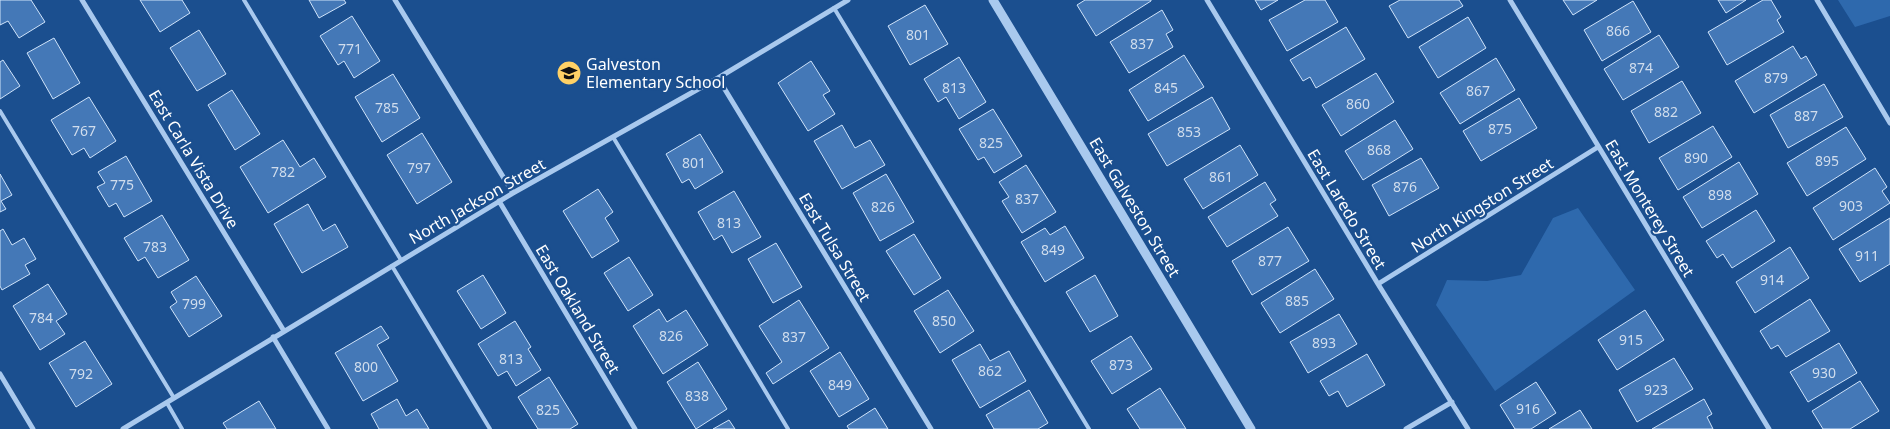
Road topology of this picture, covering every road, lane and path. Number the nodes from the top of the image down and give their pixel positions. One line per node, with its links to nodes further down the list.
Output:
1 (82, 0): 20 (street, East Carla Vista Drive)
2 (244, 0): 17 (lane)
3 (395, 0): 15 (street)
4 (848, 0): 9 (street, North Jackson Street)
5 (994, 0): 35 (street, East Galveston Street)
6 (1208, 0): 19 (street, East Laredo Street)
7 (1510, 0): 14 (street, East Monterey Street)
8 (1817, 0): 12 (street)
9 (834, 8): 10 (street, North Jackson Street); 34 (lane)
10 (718, 78): 13 (street, North Jackson Street); 33 (street, East Tulsa Street)
11 (0, 111): 23 (lane)
12 (1890, 123)
13 (613, 137): 15 (street, North Jackson Street); 32 (lane)
14 (1598, 147): 19 (street, North Kingston Street); 38 (street, East Monterey Street)
15 (512, 193): 16 (street, North Jackson Street)
16 (499, 201): 17 (street, North Jackson Street); 31 (street, East Oakland Street)
17 (401, 260): 18 (street, North Jackson Street)
18 (392, 266): 20 (street, North Jackson Street); 30 (lane)
19 (1378, 284): 25 (street, East Laredo Street)
20 (284, 331): 21 (street, North Jackson Street)
21 (273, 337): 23 (street, North Jackson Street); 29 (street)
22 (0, 374): 26 (street)
23 (174, 398): 24 (street, North Jackson Street)
24 (166, 402): 27 (street, North Jackson Street); 28 (lane)
25 (1452, 402): 36 (street); 37 (street, East Laredo Street)
26 (33, 429)
27 (123, 429)
28 (182, 429)
29 (328, 429)
30 (490, 429)
31 (636, 429)
32 (788, 429)
33 (931, 429)
34 (1089, 429)
35 (1251, 429)
36 (1406, 429)
37 (1468, 429)
38 (1769, 429)

